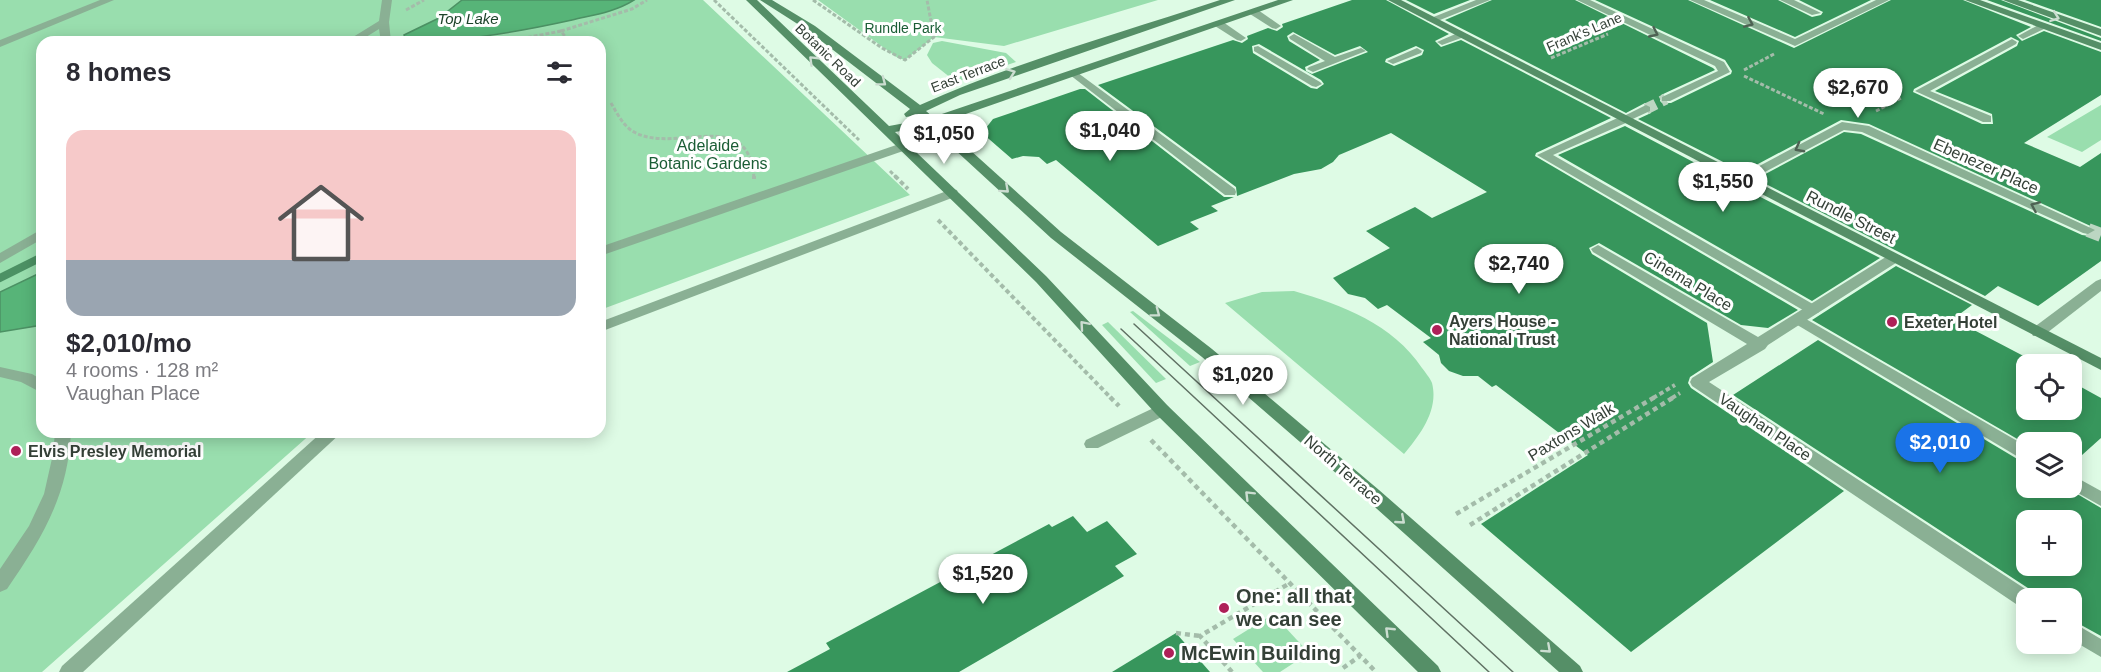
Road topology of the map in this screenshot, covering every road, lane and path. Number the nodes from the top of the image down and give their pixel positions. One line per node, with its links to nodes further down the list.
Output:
1 (110, 0): 42 (street)
2 (387, 0): 24 (street)
3 (647, 0): 29 (path)
4 (714, 0): 67 (path)
5 (751, 0): 65 (main road, Botanic Road, one-way to 5)
6 (765, 0): 58 (main road, Botanic Road, one-way to 58)
7 (813, 0): 8 (path)
8 (927, 0)
9 (1230, 0): 43 (main road, East Terrace)
10 (1288, 0): 20 (main road, East Terrace)
11 (1393, 0): 23 (main road, Rundle Street)
12 (1485, 0): 23 (street)
13 (1581, 0): 25 (street)
14 (1695, 0): 41 (street, one-way to 41)
15 (1785, 0): 21 (street)
16 (1884, 0): 41 (street)
17 (1970, 0): 22 (main road)
18 (2008, 0): 19 (main road)
19 (2023, 5): 22 (main road); 30 (main road, one-way to 30)
20 (1254, 12): 26 (main road, East Terrace); 27 (street)
21 (1816, 13)
22 (2010, 14): 28 (main road)
23 (1431, 20): 31 (main road, Rundle Street)
24 (384, 22): 32 (street); 33 (street)
25 (1632, 23): 49 (path, Frank's Lane); 56 (street, one-way to 56)
26 (1219, 24): 38 (street); 48 (main road, East Terrace)
27 (1276, 26)
28 (2042, 26): 37 (street); 44 (main road)
29 (561, 31): 34 (path); 35 (path)
30 (2101, 33)
31 (1460, 35): 39 (street); 61 (main road, Rundle Street)
32 (360, 36)
33 (385, 36)
34 (535, 36)
35 (565, 36)
36 (1294, 36): 50 (street)
37 (2023, 36)
38 (1241, 38)
39 (1442, 42)
40 (2012, 42): 55 (street)
41 (1795, 43): 64 (path)
42 (0, 44)
43 (1093, 45): 48 (main road); 58 (main road, East Terrace, one-way to 43)
44 (2101, 47)
45 (1258, 49): 54 (street)
46 (1361, 51): 50 (street)
47 (1417, 51): 51 (street)
48 (1115, 59): 53 (main road, East Terrace)
49 (1545, 60)
50 (1334, 61): 52 (street)
51 (1393, 61)
52 (1313, 69)
53 (1074, 73): 63 (main road, East Terrace); 69 (street)
54 (1316, 84)
55 (1922, 91): 60 (path); 62 (street)
56 (1666, 99)
57 (611, 103): 71 (path)
58 (917, 109): 63 (main road, North Terrace); 65 (main road, East Terrace)
59 (1646, 109): 61 (street)
60 (1868, 115)
61 (1624, 119): 68 (main road, Rundle Street); 80 (street)
62 (1987, 119)
63 (931, 122): 65 (main road, East Terrace); 112 (main road, North Terrace, one-way to 112)
64 (1842, 126): 68 (street, one-way to 68); 73 (street, Ebenezer Place, one-way to 64)
65 (885, 130): 66 (main road)
66 (902, 147): 67 (street); 70 (main road)
67 (876, 156): 71 (street); 72 (path)
68 (1741, 179): 77 (main road, Rundle Street)
69 (1230, 192)
70 (952, 193): 72 (street); 89 (main road, one-way to 70)
71 (764, 195): 76 (street)
72 (923, 204): 82 (street); 90 (path)
73 (2088, 230)
74 (36, 237): 78 (street)
75 (1598, 249): 84 (street, Cinema Place)
76 (606, 250)
77 (1894, 258): 80 (street, Vaughan Place); 83 (main road, Rundle Street)
78 (0, 259)
79 (2101, 284): 83 (street)
80 (1813, 310): 81 (street, Vaughan Place)
81 (1799, 320): 84 (street, Vaughan Place); 94 (street)
82 (606, 325)
83 (2038, 332): 85 (main road, Rundle Street)
84 (1760, 345): 88 (street, Vaughan Place)
85 (2101, 364)
86 (0, 372): 87 (street)
87 (36, 384)
88 (1693, 385): 97 (path, Paxtons Walk); 98 (path); 101 (street, Vaughan Place)
89 (1162, 410): 90 (street); 111 (main road, one-way to 89)
90 (1135, 423): 93 (street); 99 (path)
91 (64, 438): 100 (street)
92 (325, 438): 108 (street)
93 (1092, 444)
94 (2016, 448)
95 (2082, 487): 96 (street)
96 (2101, 499)
97 (1456, 514)
98 (1470, 525)
99 (1290, 583): 103 (path); 106 (path)
100 (0, 584)
101 (2016, 594)
102 (1176, 633): 103 (path)
103 (1200, 636): 109 (path)
104 (2082, 637): 105 (street)
105 (2101, 649)
106 (1360, 656): 107 (path); 110 (path)
107 (1342, 668)
108 (69, 672)
109 (1232, 672)
110 (1376, 672)
111 (1431, 672)
112 (1573, 672)

